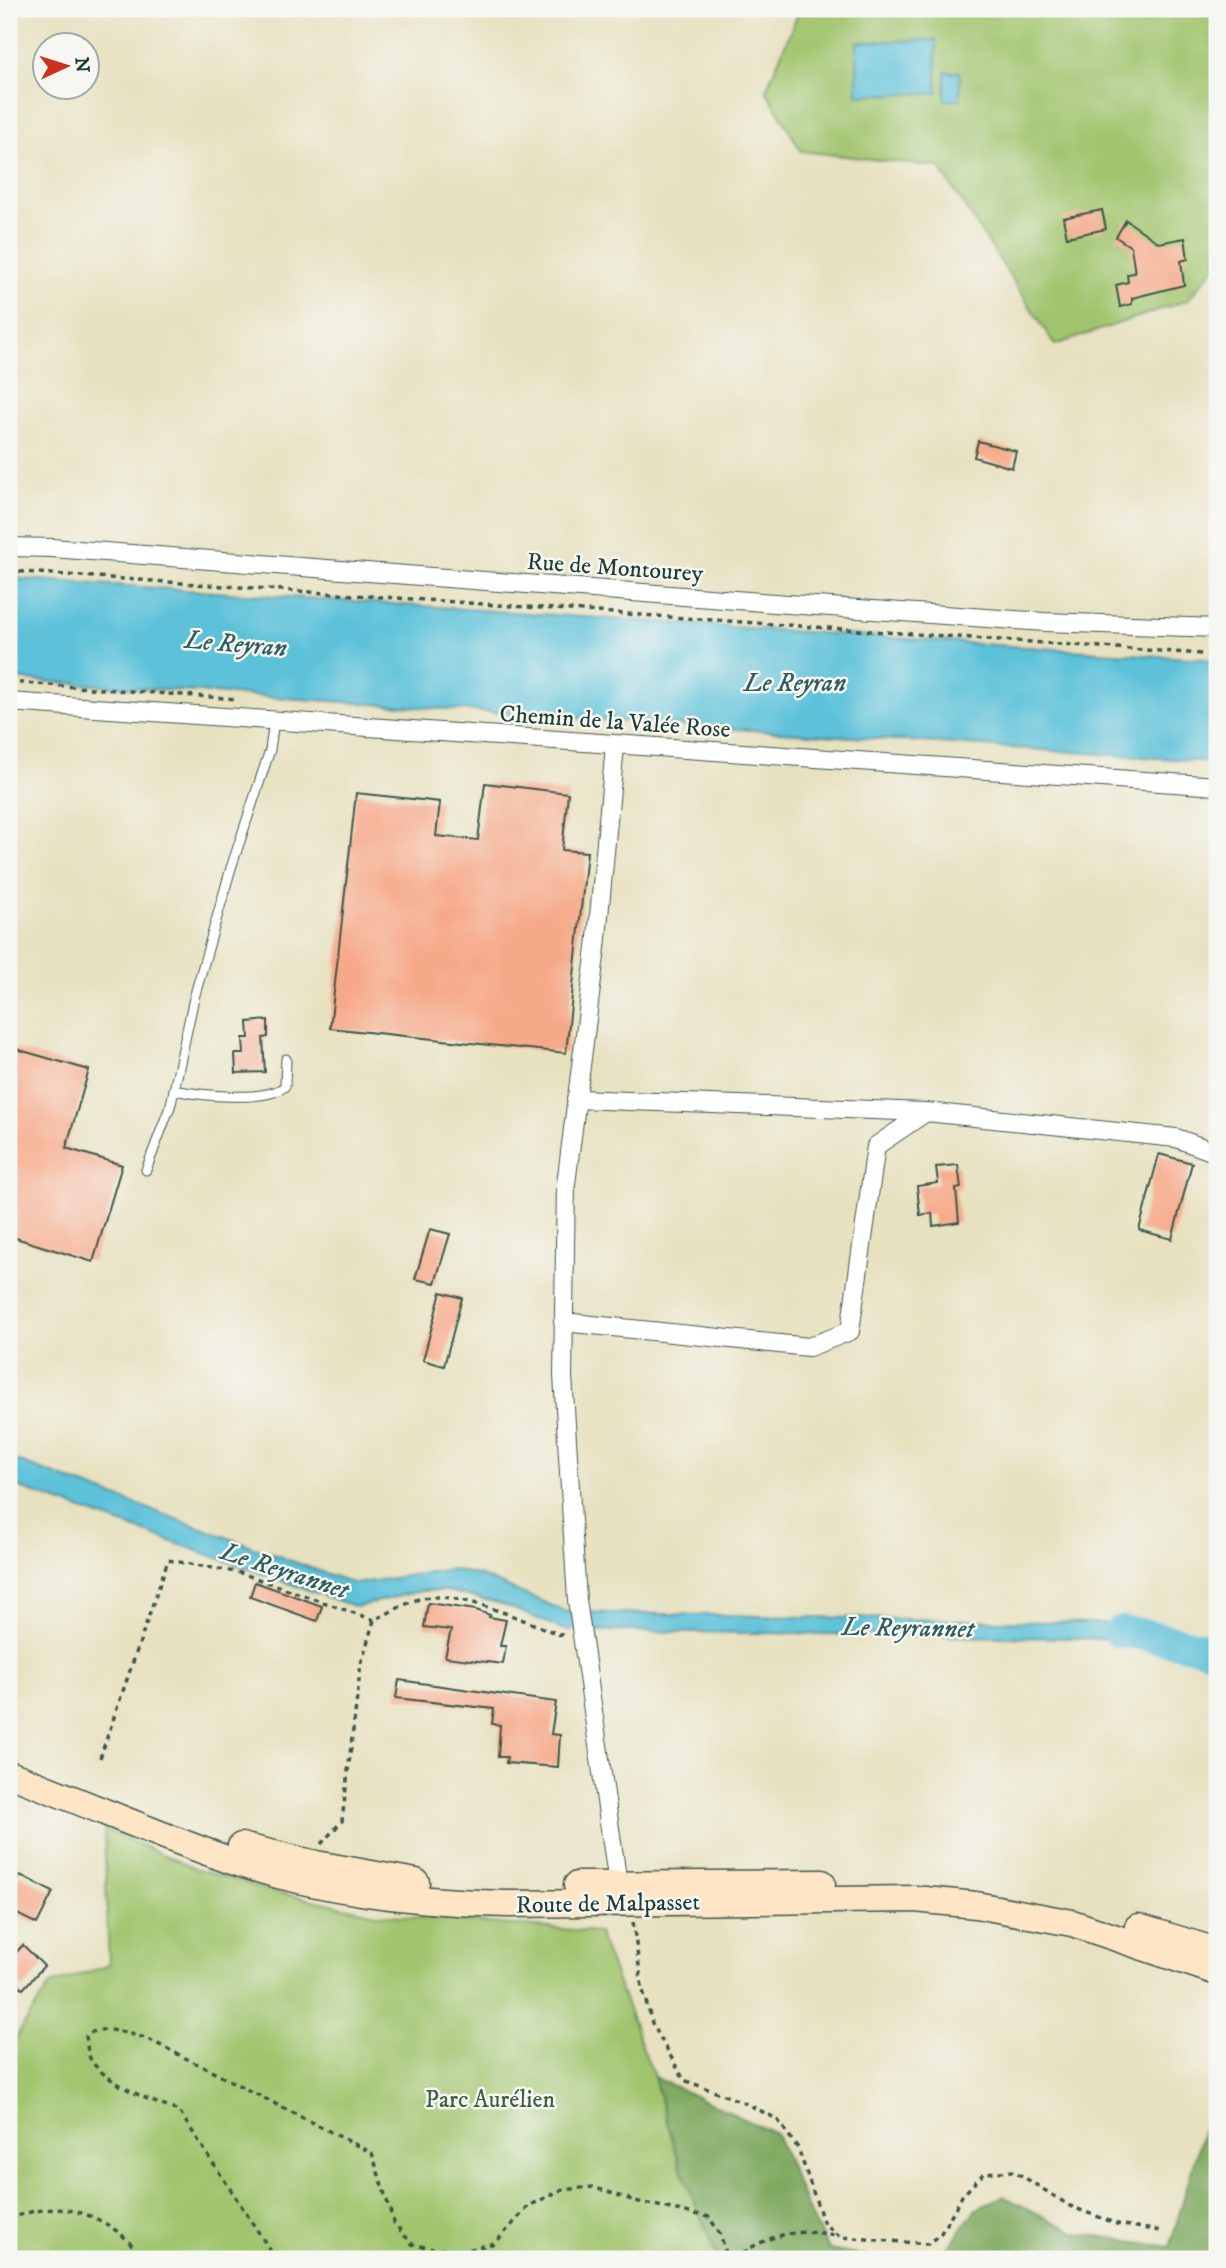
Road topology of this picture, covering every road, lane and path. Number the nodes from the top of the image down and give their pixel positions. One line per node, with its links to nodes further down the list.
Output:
1 (9, 547): 3 (street, Rue de Montourey)
2 (9, 571): 4 (path)
3 (1217, 628)
4 (1217, 655)
5 (9, 702): 6 (street, Chemin de la Valée Rose)
6 (274, 720): 7 (street, Chemin de la Valée Rose); 10 (lane)
7 (615, 746): 8 (street, Chemin de la Valée Rose); 11 (street)
8 (1217, 786)
9 (286, 1059): 10 (lane)
10 (174, 1090): 14 (lane)
11 (576, 1099): 12 (street); 15 (street)
12 (926, 1112): 13 (street); 15 (street)
13 (1217, 1153)
14 (146, 1170)
15 (564, 1322): 17 (street)
16 (374, 1620): 17 (path); 19 (path); 22 (path)
17 (583, 1643): 24 (street)
18 (9, 1758): 21 (main road, Route de Malpasset)
19 (100, 1758)
20 (9, 1774): 21 (main road, Route de Malpasset)
21 (85, 1794): 22 (main road, Route de Malpasset); 23 (main road, Route de Malpasset)
22 (316, 1864): 23 (main road, Route de Malpasset)
23 (589, 1894): 24 (main road, Route de Malpasset)
24 (623, 1897): 25 (main road, Route de Malpasset); 26 (main road, Route de Malpasset); 29 (path)
25 (1217, 1951)
26 (1217, 1972)
27 (9, 2219): 30 (path)
28 (1161, 2231): 29 (path)
29 (841, 2237): 33 (path)
30 (147, 2259)
31 (276, 2259): 32 (path)
32 (728, 2259)
33 (735, 2259)

